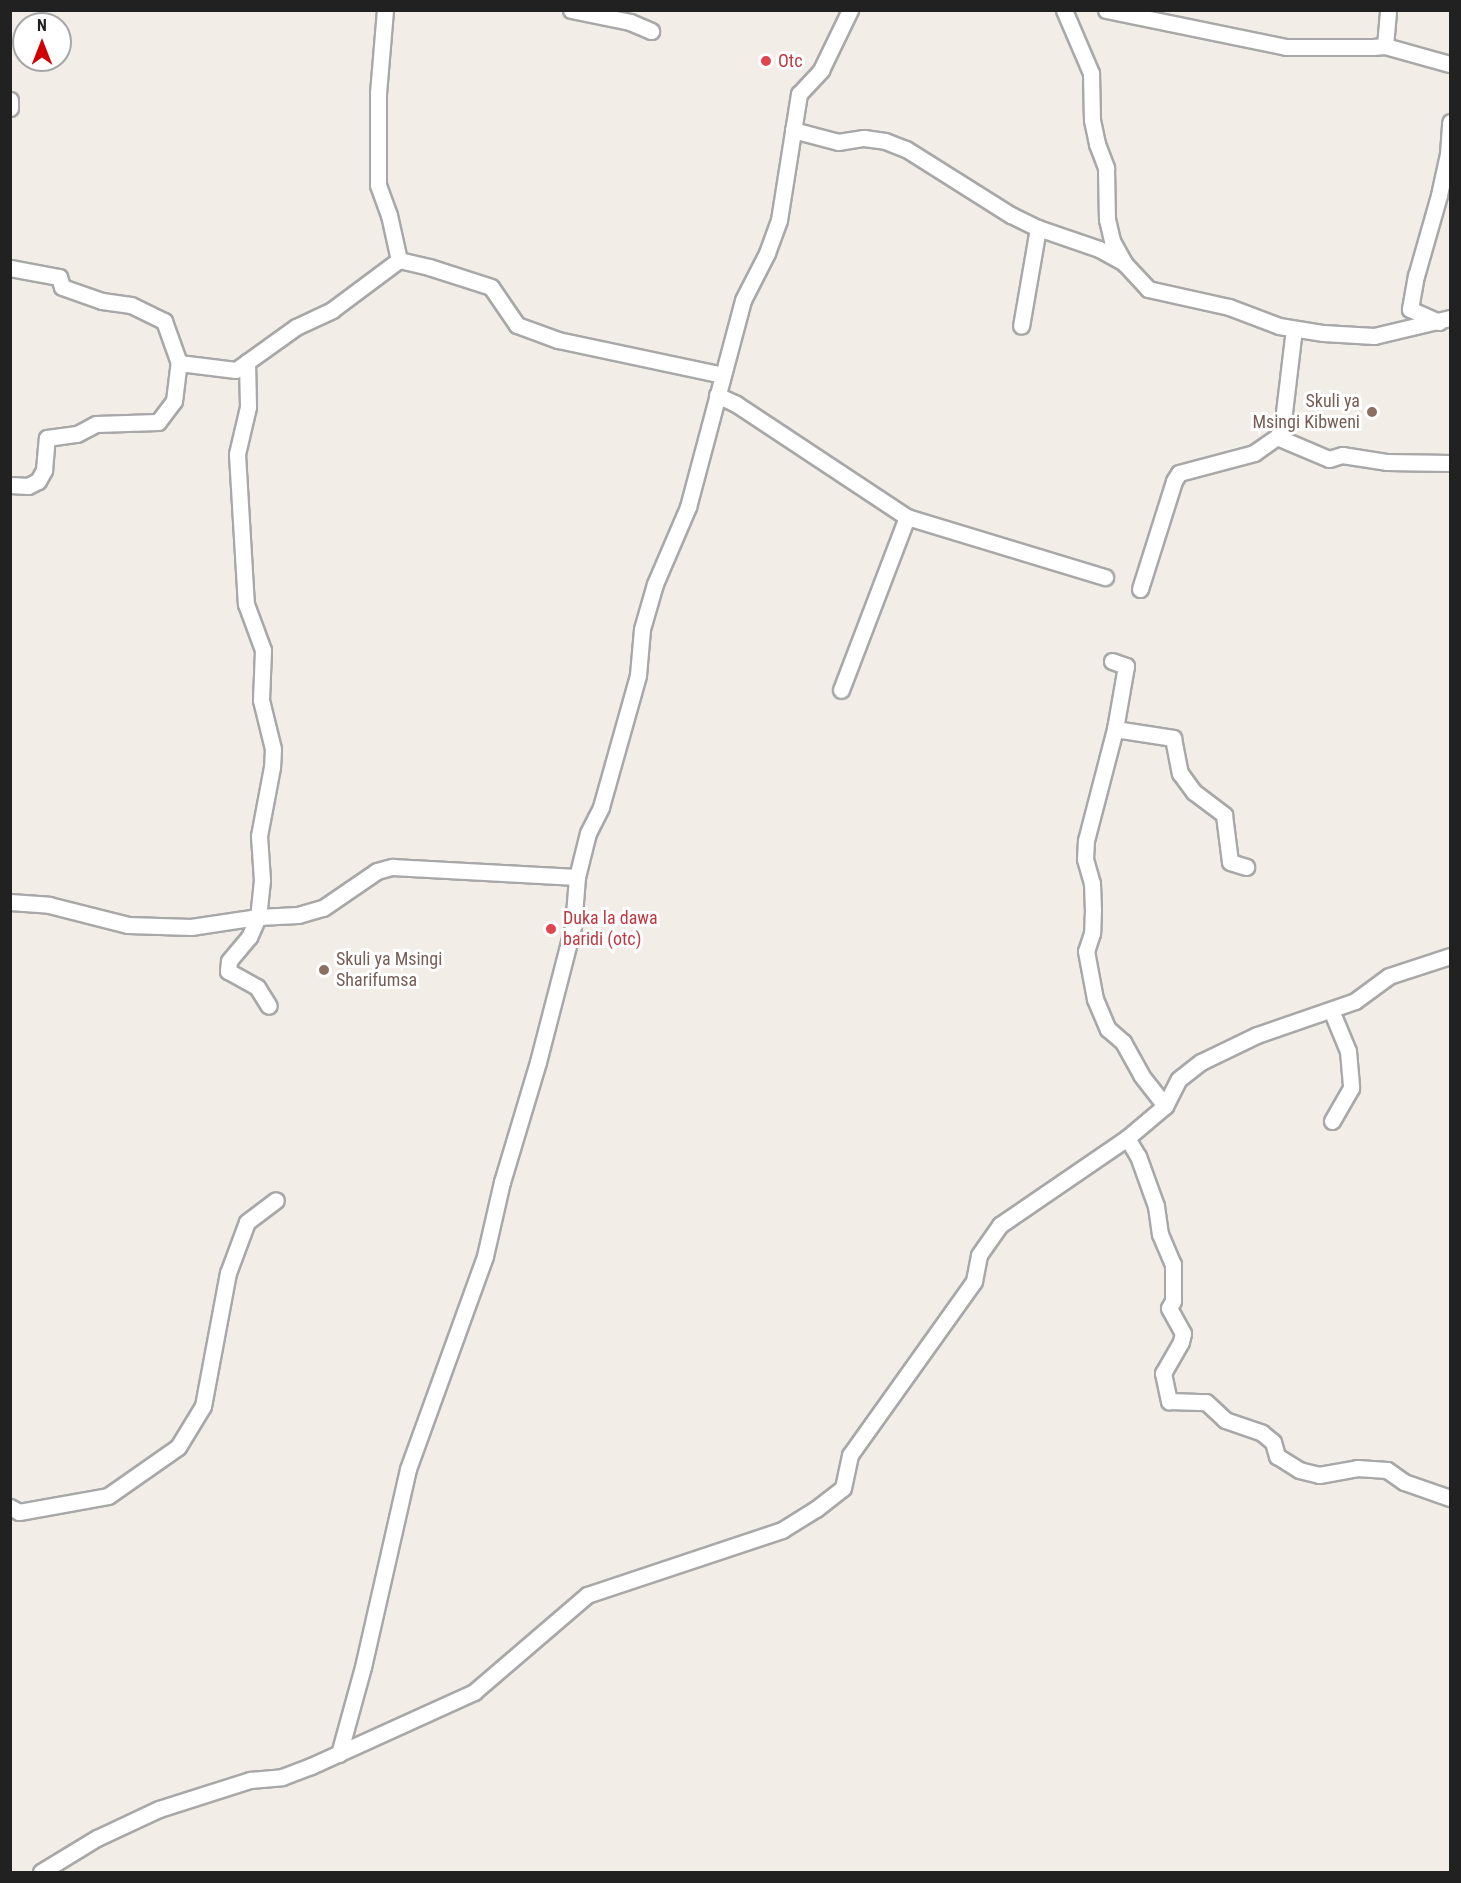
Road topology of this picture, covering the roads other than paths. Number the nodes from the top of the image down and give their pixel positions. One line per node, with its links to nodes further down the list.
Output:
1 (385, 10): 15 (street)
2 (571, 10): 7 (street)
3 (850, 10): 13 (street)
4 (1064, 10): 16 (street)
5 (1106, 10): 8 (street)
6 (1388, 10): 8 (street)
7 (651, 31)
8 (1385, 46): 9 (street)
9 (1450, 64)
10 (10, 100): 11 (street)
11 (10, 108)
12 (1450, 122): 18 (street)
13 (792, 130): 14 (street); 23 (street)
14 (1038, 228): 16 (street); 19 (street)
15 (399, 260): 21 (street); 23 (street)
16 (1125, 264): 20 (street)
17 (10, 268): 22 (street)
18 (1445, 320): 20 (street)
19 (1021, 326)
20 (1294, 329): 25 (street)
21 (248, 362): 22 (street); 37 (street)
22 (179, 363): 27 (street)
23 (722, 375): 24 (street)
24 (717, 395): 28 (street); 35 (street)
25 (1277, 437): 26 (street); 30 (street)
26 (1450, 463)
27 (10, 485)
28 (907, 517): 29 (street); 32 (street)
29 (1105, 577)
30 (1140, 589)
31 (1112, 661): 33 (street)
32 (841, 690)
33 (1115, 729): 34 (street); 41 (street)
34 (1246, 867)
35 (577, 877): 37 (street); 47 (street)
36 (10, 902): 37 (street)
37 (258, 917): 39 (street)
38 (1450, 956): 40 (street)
39 (269, 1006)
40 (1332, 1010): 41 (street); 42 (street)
41 (1165, 1106): 43 (street)
42 (1332, 1121)
43 (1127, 1138): 45 (street); 47 (street)
44 (276, 1200): 46 (street)
45 (1450, 1498)
46 (10, 1507)
47 (339, 1754): 48 (street)
48 (41, 1872)

